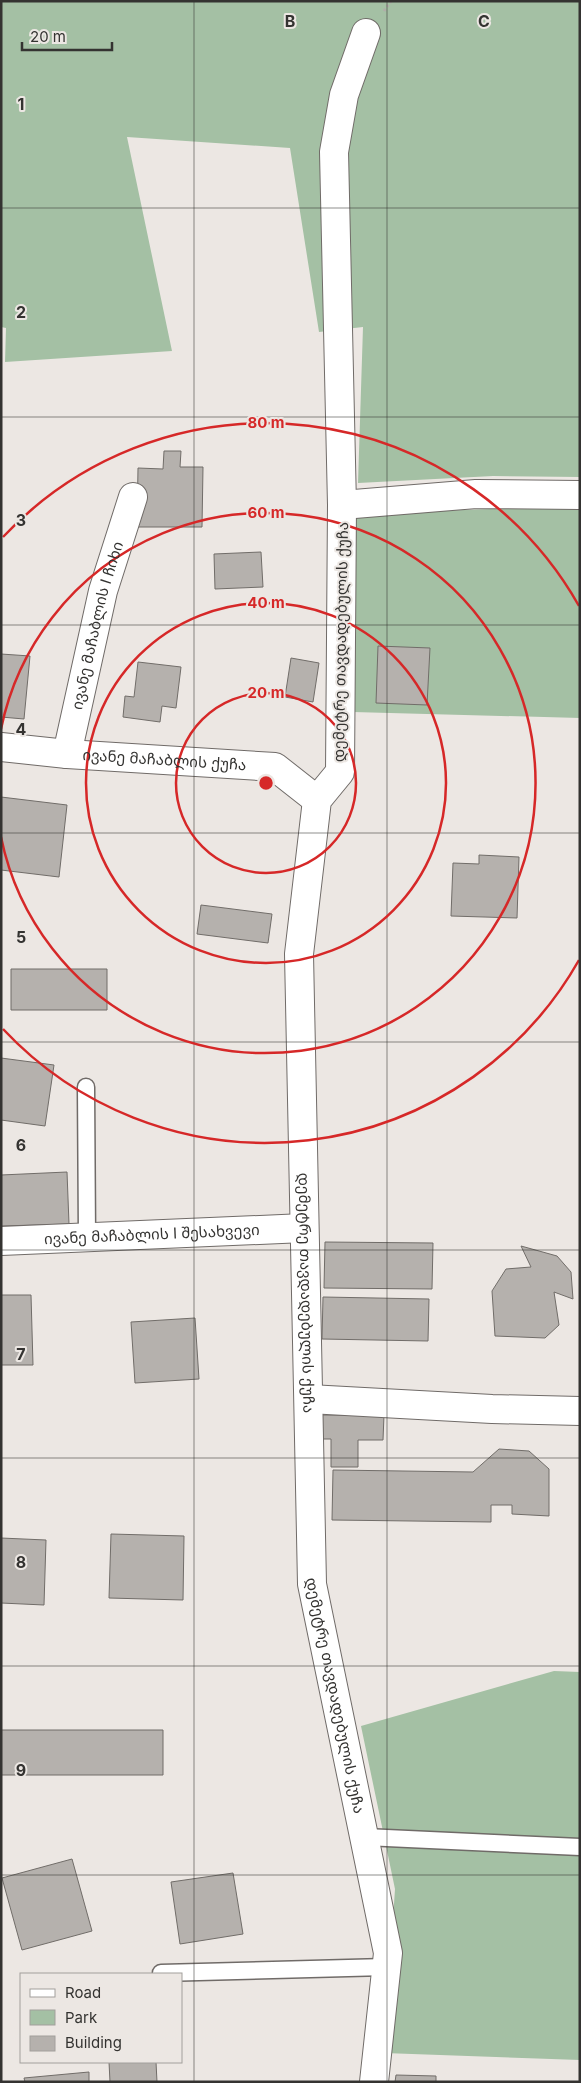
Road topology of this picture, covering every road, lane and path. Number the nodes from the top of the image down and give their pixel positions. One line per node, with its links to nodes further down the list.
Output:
1 (366, 33): 4 (street, დემეტრე თავდადებულის ქუჩა)
2 (580, 495): 4 (street)
3 (133, 497): 6 (street, ივანე მაჩაბლის I ჩიხი)
4 (342, 505): 7 (street, დემეტრე თავდადებულის ქუჩა)
5 (1, 747): 6 (street, ივანე მაჩაბლის ქუჩა)
6 (67, 754): 7 (street, ივანე მაჩაბლის ქუჩა)
7 (318, 800): 9 (street, დემეტრე თავდადებულის ქუჩა)
8 (86, 1087): 10 (lane)
9 (304, 1228): 10 (street, ივანე მაჩაბლის I შესახვევი); 12 (street, დემეტრე თავდადებულის ქუჩა)
10 (87, 1237): 11 (street, ივანე მაჩაბლის I შესახვევი)
11 (1, 1241)
12 (308, 1398): 13 (street); 14 (street, დემეტრე თავდადებულის ქუჩა)
13 (580, 1411)
14 (365, 1837): 15 (lane); 16 (street, დემეტრე თავდადებულის ქუჩა)
15 (580, 1847)
16 (386, 1968): 17 (lane); 18 (street, დემეტრე თავდადებულის ქუჩა)
17 (161, 1972)
18 (374, 2082)

